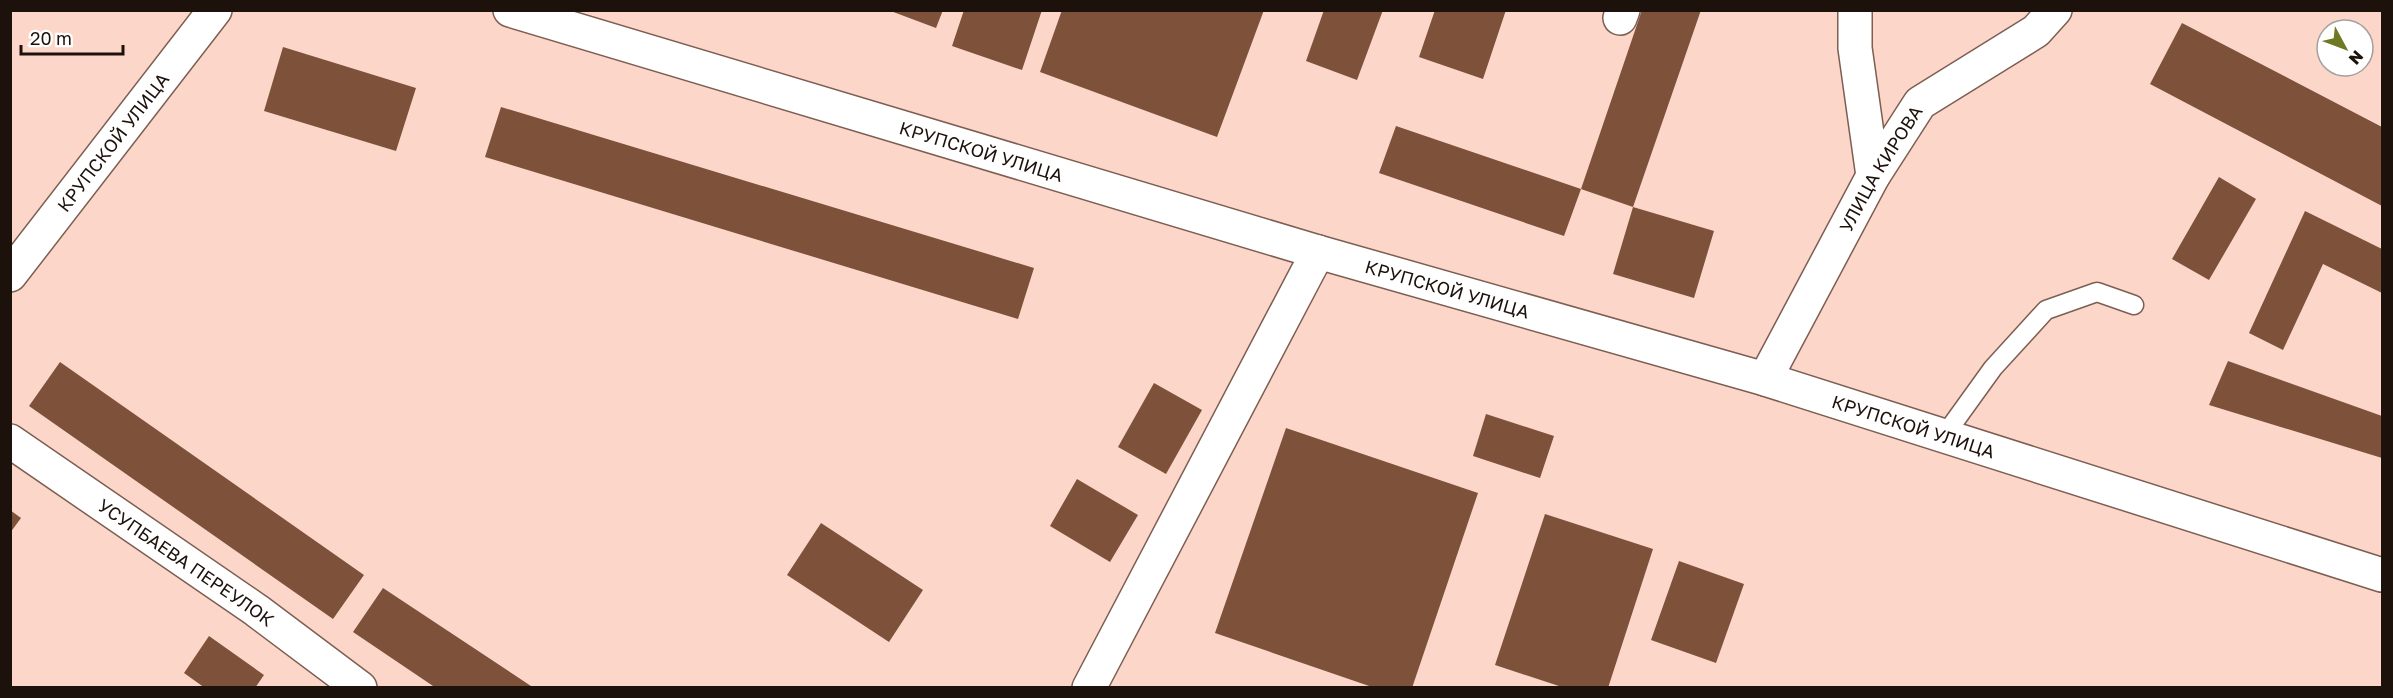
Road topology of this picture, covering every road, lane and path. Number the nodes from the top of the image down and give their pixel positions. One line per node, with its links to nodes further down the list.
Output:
1 (215, 10): 7 (street, КРУПСКОЙ УЛИЦА)
2 (510, 10): 6 (street, КРУПСКОЙ УЛИЦА)
3 (1855, 10): 5 (street)
4 (2055, 10): 5 (street, УЛИЦА КИРОВА)
5 (1873, 176): 9 (street, УЛИЦА КИРОВА)
6 (1318, 252): 9 (street, КРУПСКОЙ УЛИЦА); 14 (street)
7 (10, 275)
8 (2134, 305): 10 (lane)
9 (1765, 379): 10 (street, КРУПСКОЙ УЛИЦА)
10 (1944, 436): 12 (street, КРУПСКОЙ УЛИЦА)
11 (10, 441): 13 (street, УСУПБАЕВА ПЕРЕУЛОК)
12 (2382, 575)
13 (360, 687)
14 (1089, 687)

